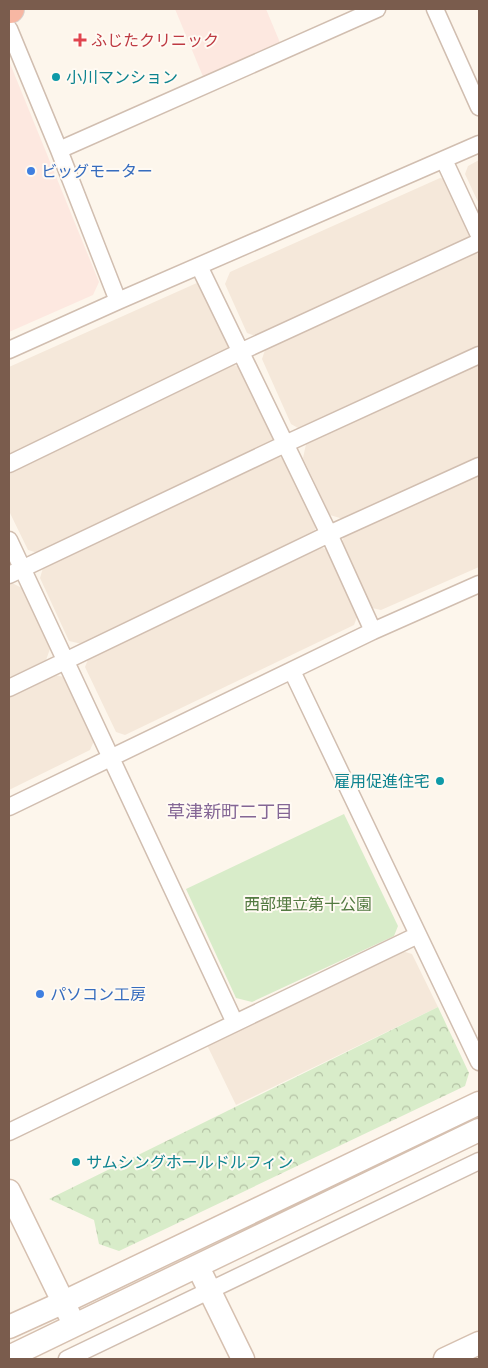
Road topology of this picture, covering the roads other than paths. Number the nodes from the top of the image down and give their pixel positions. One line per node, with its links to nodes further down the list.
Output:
1 (376, 9): 6 (street)
2 (436, 9): 4 (street)
3 (9, 29): 6 (street)
4 (479, 108)
5 (479, 144): 7 (street)
6 (59, 150): 11 (street)
7 (444, 160): 8 (street); 10 (street)
8 (479, 234)
9 (479, 242): 13 (street)
10 (199, 266): 11 (street); 13 (street)
11 (118, 301): 12 (street)
12 (9, 350)
13 (240, 352): 15 (street); 16 (street)
14 (479, 355): 15 (street)
15 (285, 444): 18 (street); 20 (street)
16 (9, 464)
17 (479, 466): 18 (street)
18 (329, 534): 22 (street); 23 (street)
19 (9, 540): 20 (street)
20 (16, 572): 23 (street)
21 (479, 584): 22 (street)
22 (373, 631): 24 (street)
23 (66, 660): 25 (street); 26 (street)
24 (292, 671): 26 (street); 28 (street)
25 (9, 688)
26 (111, 759): 27 (street); 29 (street)
27 (9, 808)
28 (418, 935): 29 (street); 30 (street)
29 (235, 1023): 33 (street)
30 (479, 1062)
31 (479, 1103): 38 (street)
32 (479, 1130): 36 (street)
33 (9, 1132)
34 (479, 1161): 37 (street)
35 (9, 1191): 38 (street)
36 (198, 1267): 37 (street); 39 (street)
37 (210, 1290): 43 (street); 44 (street)
38 (64, 1302): 39 (street); 40 (street)
39 (74, 1325): 42 (street)
40 (9, 1327)
41 (479, 1343): 45 (street)
42 (9, 1357)
43 (67, 1359)
44 (242, 1359)
45 (445, 1359)

